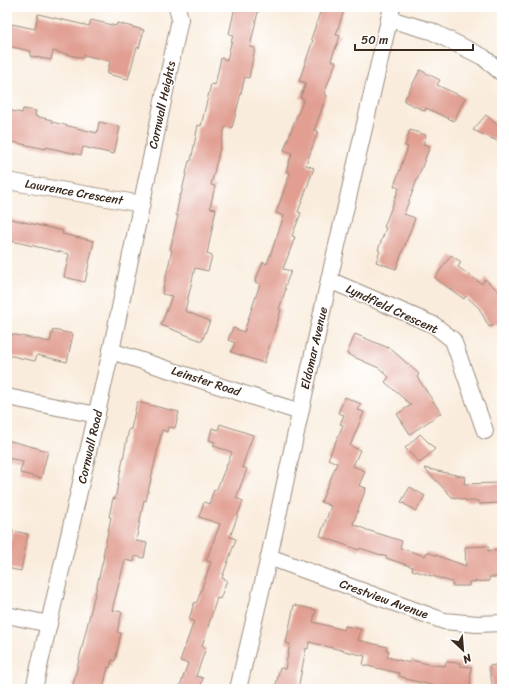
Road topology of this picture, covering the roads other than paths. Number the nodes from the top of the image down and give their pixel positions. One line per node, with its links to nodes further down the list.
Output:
1 (177, 7): 5 (street, Cornwall Heights)
2 (391, 13): 3 (street); 6 (street, Eldomar Avenue)
3 (502, 73)
4 (7, 180): 5 (street, Lawrence Crescent)
5 (142, 204): 7 (street, Cornwall Road)
6 (329, 280): 9 (street, Eldomar Avenue); 11 (street, Lyndfield Crescent)
7 (111, 351): 9 (street, Leinster Road); 10 (street, Cornwall Road)
8 (7, 397): 10 (street)
9 (300, 412): 12 (street, Eldomar Avenue)
10 (97, 415): 15 (street, Cornwall Road)
11 (485, 431)
12 (269, 557): 14 (street, Crestview Avenue); 17 (street, Eldomar Avenue)
13 (7, 615): 15 (street)
14 (502, 623)
15 (48, 624): 16 (street, Cornwall Road)
16 (34, 689)
17 (238, 689)

